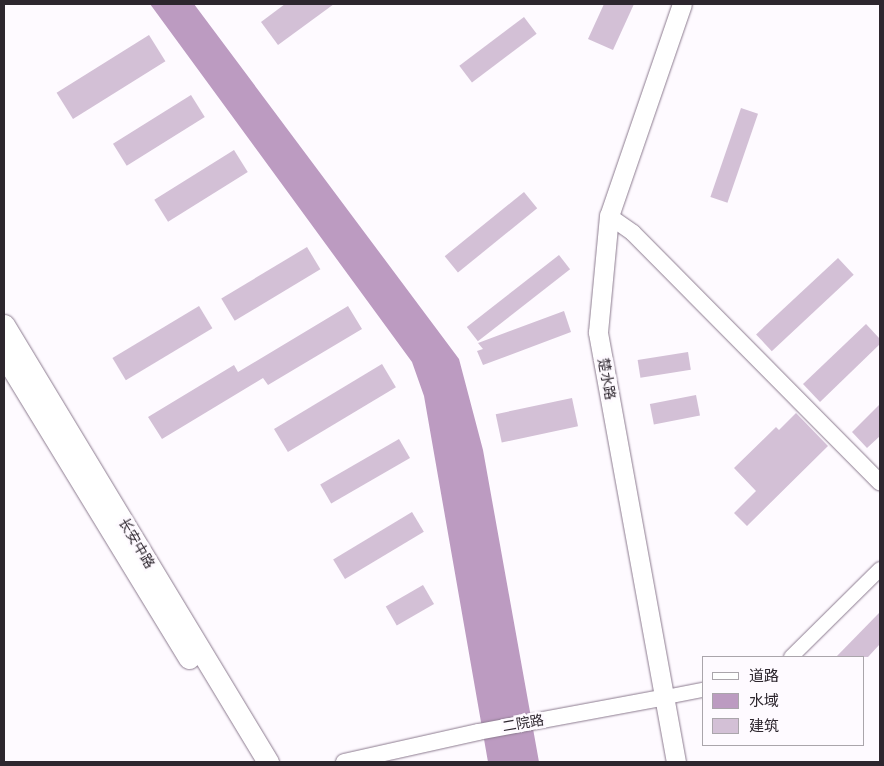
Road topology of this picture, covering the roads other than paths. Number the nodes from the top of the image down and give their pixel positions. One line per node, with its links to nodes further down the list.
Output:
1 (682, 4): 2 (main road, 楚水路)
2 (609, 216): 5 (street); 9 (main road, 楚水路)
3 (4, 325): 11 (main road, 长安中路)
4 (4, 356): 10 (main road, 长安中路)
5 (880, 483)
6 (880, 569): 7 (street)
7 (792, 656)
8 (702, 690): 9 (street, 二院路)
9 (666, 697): 12 (street, 二院路); 13 (main road, 楚水路)
10 (253, 762)
11 (268, 762)
12 (344, 762)
13 (676, 762)

